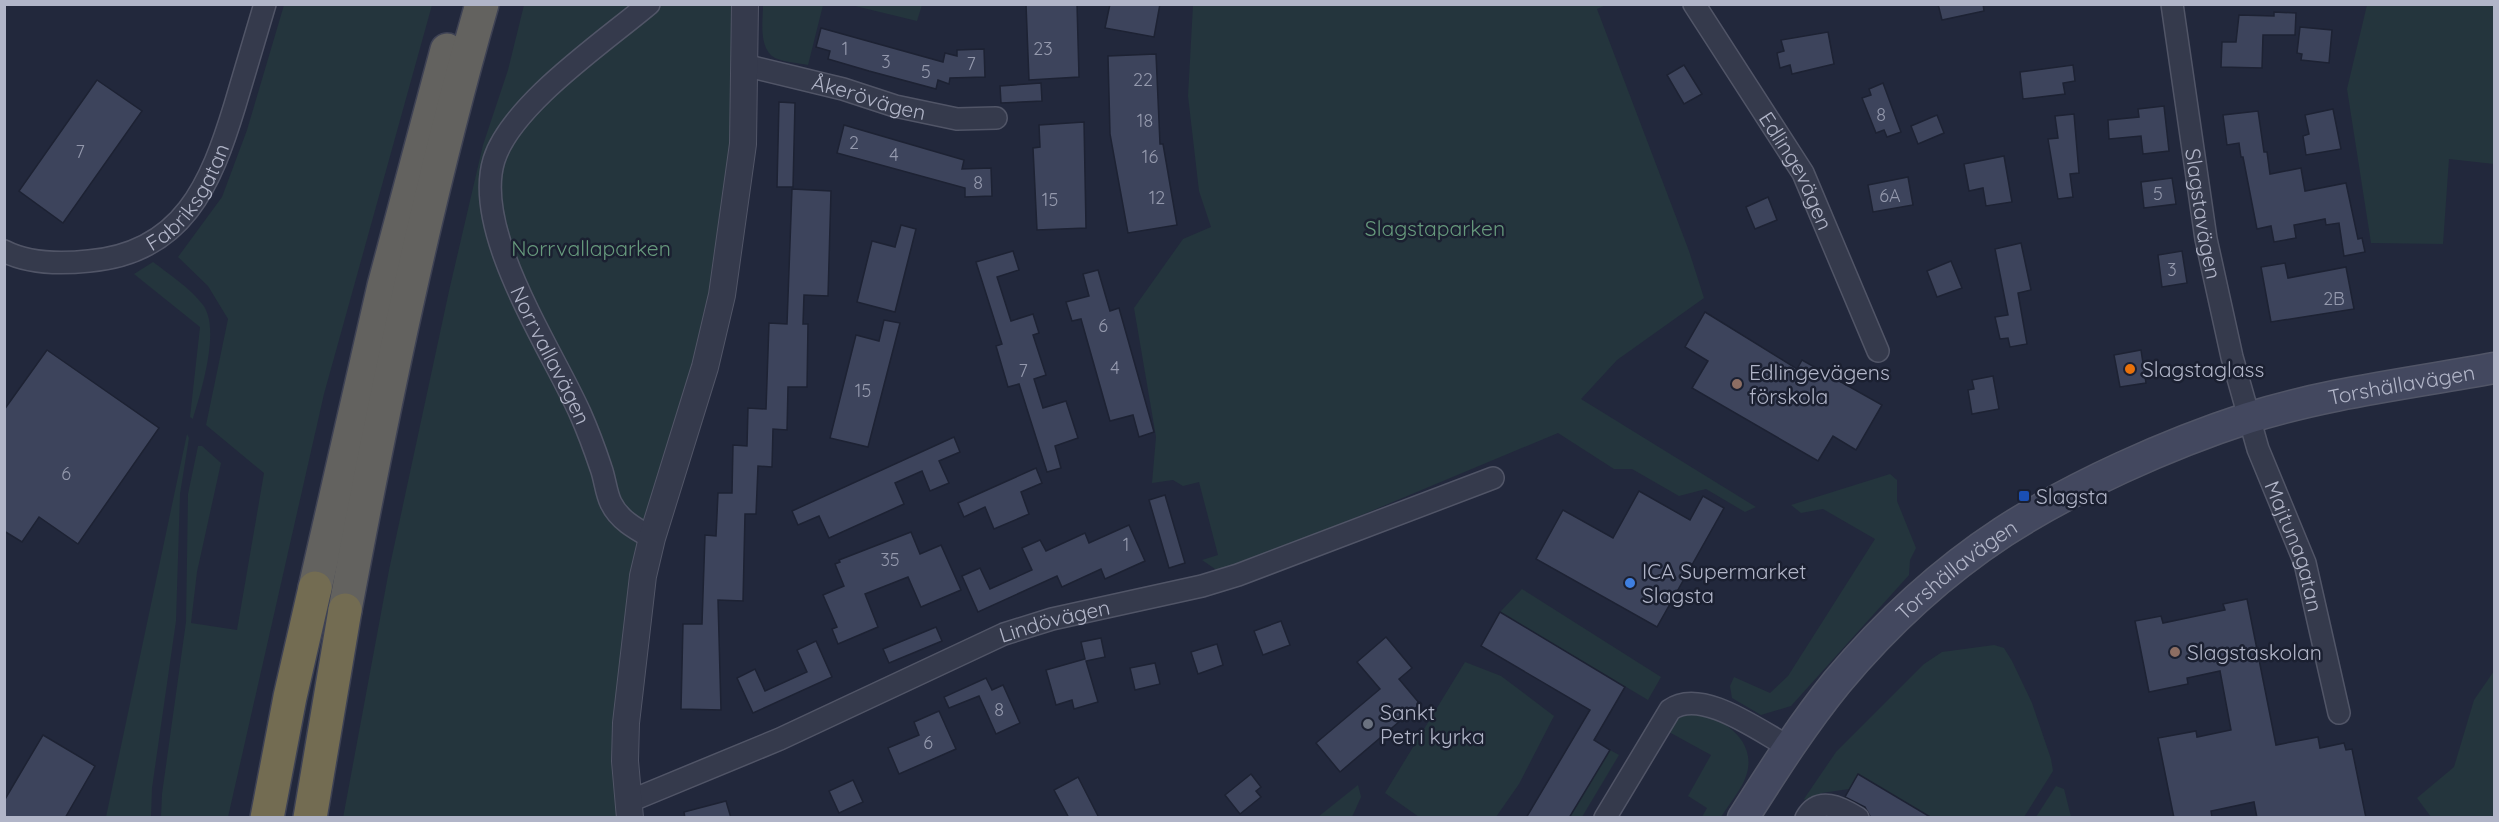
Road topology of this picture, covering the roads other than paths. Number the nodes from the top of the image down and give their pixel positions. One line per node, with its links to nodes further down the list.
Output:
1 (265, 4): 10 (street, Fabriksgatan)
2 (460, 4): 19 (highway)
3 (482, 4): 20 (highway)
4 (650, 4): 15 (street, Norrvallavägen)
5 (745, 4): 8 (street)
6 (1694, 4): 11 (street, Edlingevägen)
7 (2172, 4): 13 (street, Slagstavägen)
8 (744, 65): 9 (street, Åkerövägen); 15 (street)
9 (996, 118)
10 (4, 251)
11 (1878, 351)
12 (2494, 368): 13 (main road, Torshällavägen)
13 (2248, 418): 16 (street, Majtunagatan); 17 (main road, Torshällavägen)
14 (1493, 478): 18 (street, Lindövägen)
15 (652, 538): 18 (street)
16 (2339, 713)
17 (1788, 747): 21 (street); 22 (main road, Torshällavägen)
18 (630, 809)
19 (267, 818)
20 (310, 818)
21 (1605, 818)
22 (1743, 818)
23 (1806, 818): 24 (street)
24 (1858, 818)

